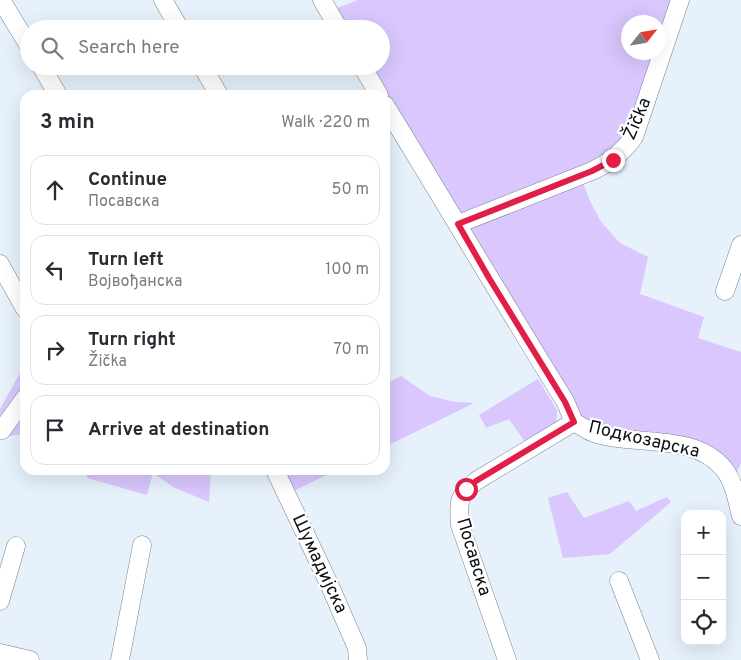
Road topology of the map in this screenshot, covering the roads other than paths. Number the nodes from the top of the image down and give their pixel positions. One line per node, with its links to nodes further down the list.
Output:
1 (1, 0): 7 (street)
2 (163, 0): 5 (street)
3 (322, 0): 6 (street)
4 (680, 0): 15 (street, Žička)
5 (175, 20)
6 (334, 20)
7 (20, 31)
8 (46, 75): 11 (street)
9 (207, 75): 12 (street)
10 (367, 75): 13 (street)
11 (55, 90)
12 (216, 90)
13 (376, 90)
14 (390, 113): 15 (street)
15 (458, 224): 21 (street)
16 (741, 245): 18 (street)
17 (0, 264): 19 (street)
18 (725, 291)
19 (20, 300)
20 (20, 405): 22 (street)
21 (574, 422): 24 (street, Подкозарска); 33 (street, Посавска)
22 (2, 430)
23 (277, 475): 32 (street, Шумадијска)
24 (741, 516)
25 (142, 545): 31 (street)
26 (16, 546): 28 (street)
27 (619, 581): 34 (street)
28 (0, 601)
29 (0, 653): 30 (street)
30 (30, 660)
31 (120, 660)
32 (358, 660)
33 (507, 660)
34 (650, 660)

